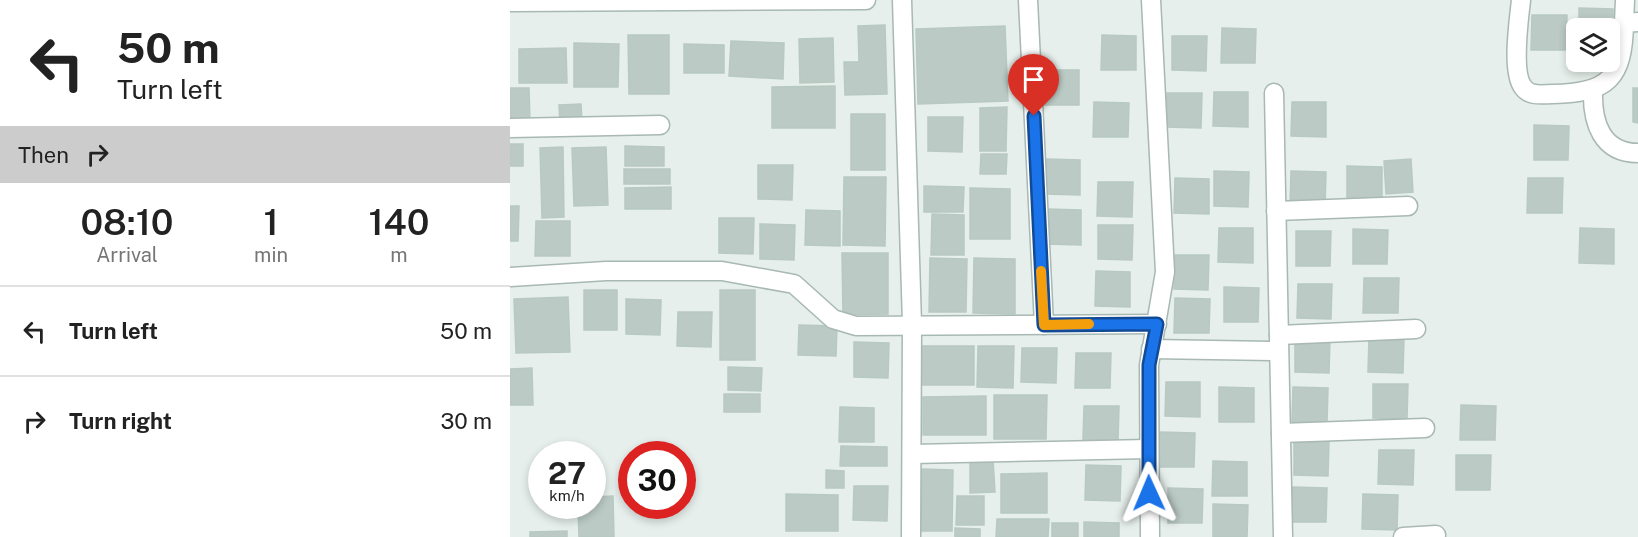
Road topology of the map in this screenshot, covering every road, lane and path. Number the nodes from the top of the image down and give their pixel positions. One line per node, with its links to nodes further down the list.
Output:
1 (866, 0): 7 (street)
2 (902, 0): 18 (street)
3 (1028, 0): 20 (street)
4 (1151, 0): 19 (street)
5 (1521, 0): 10 (street)
6 (1625, 0): 9 (street)
7 (556, 1): 8 (street)
8 (510, 2)
9 (1631, 23): 10 (street)
10 (1593, 91): 14 (street)
11 (1274, 93): 16 (street)
12 (660, 125): 13 (street)
13 (510, 128)
14 (1638, 153)
15 (1408, 206): 16 (street)
16 (1276, 212): 22 (street)
17 (510, 277): 18 (street)
18 (912, 324): 20 (street); 27 (street)
19 (1157, 324): 20 (street); 23 (street)
20 (1044, 325)
21 (1416, 329): 22 (street)
22 (1279, 343): 23 (street); 25 (street)
23 (1151, 349): 26 (street)
24 (1425, 428): 25 (street)
25 (1281, 434): 31 (street)
26 (1148, 449): 27 (street); 30 (street)
27 (912, 454): 29 (street)
28 (1436, 536): 32 (street)
29 (911, 537)
30 (1150, 537)
31 (1283, 537)
32 (1403, 537)

